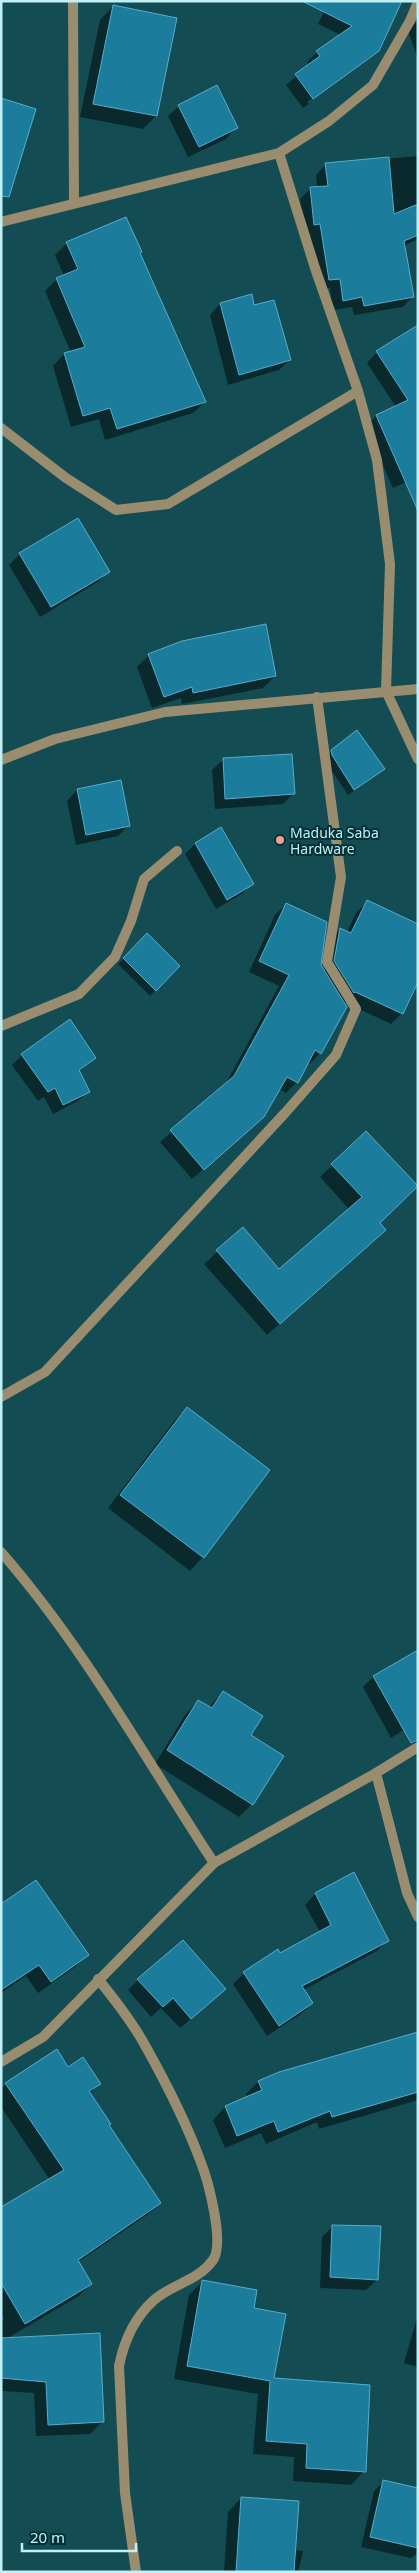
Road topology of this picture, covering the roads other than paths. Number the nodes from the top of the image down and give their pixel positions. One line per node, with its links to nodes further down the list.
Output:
1 (73, 1): 4 (street)
2 (418, 2): 3 (street)
3 (280, 153): 4 (street); 6 (street)
4 (74, 203): 5 (street)
5 (1, 222)
6 (358, 391): 7 (street); 9 (street)
7 (1, 428)
8 (418, 689): 9 (street)
9 (386, 691): 10 (street); 11 (street)
10 (317, 697): 12 (street); 15 (street)
11 (418, 759)
12 (1, 760)
13 (177, 851): 14 (street)
14 (1, 1026)
15 (1, 1397)
16 (1, 1552): 19 (street)
17 (418, 1747): 18 (street)
18 (376, 1773): 19 (street); 20 (street)
19 (214, 1863): 21 (street)
20 (418, 1917)
21 (98, 1979): 22 (street); 23 (street)
22 (1, 2062)
23 (136, 2572)

